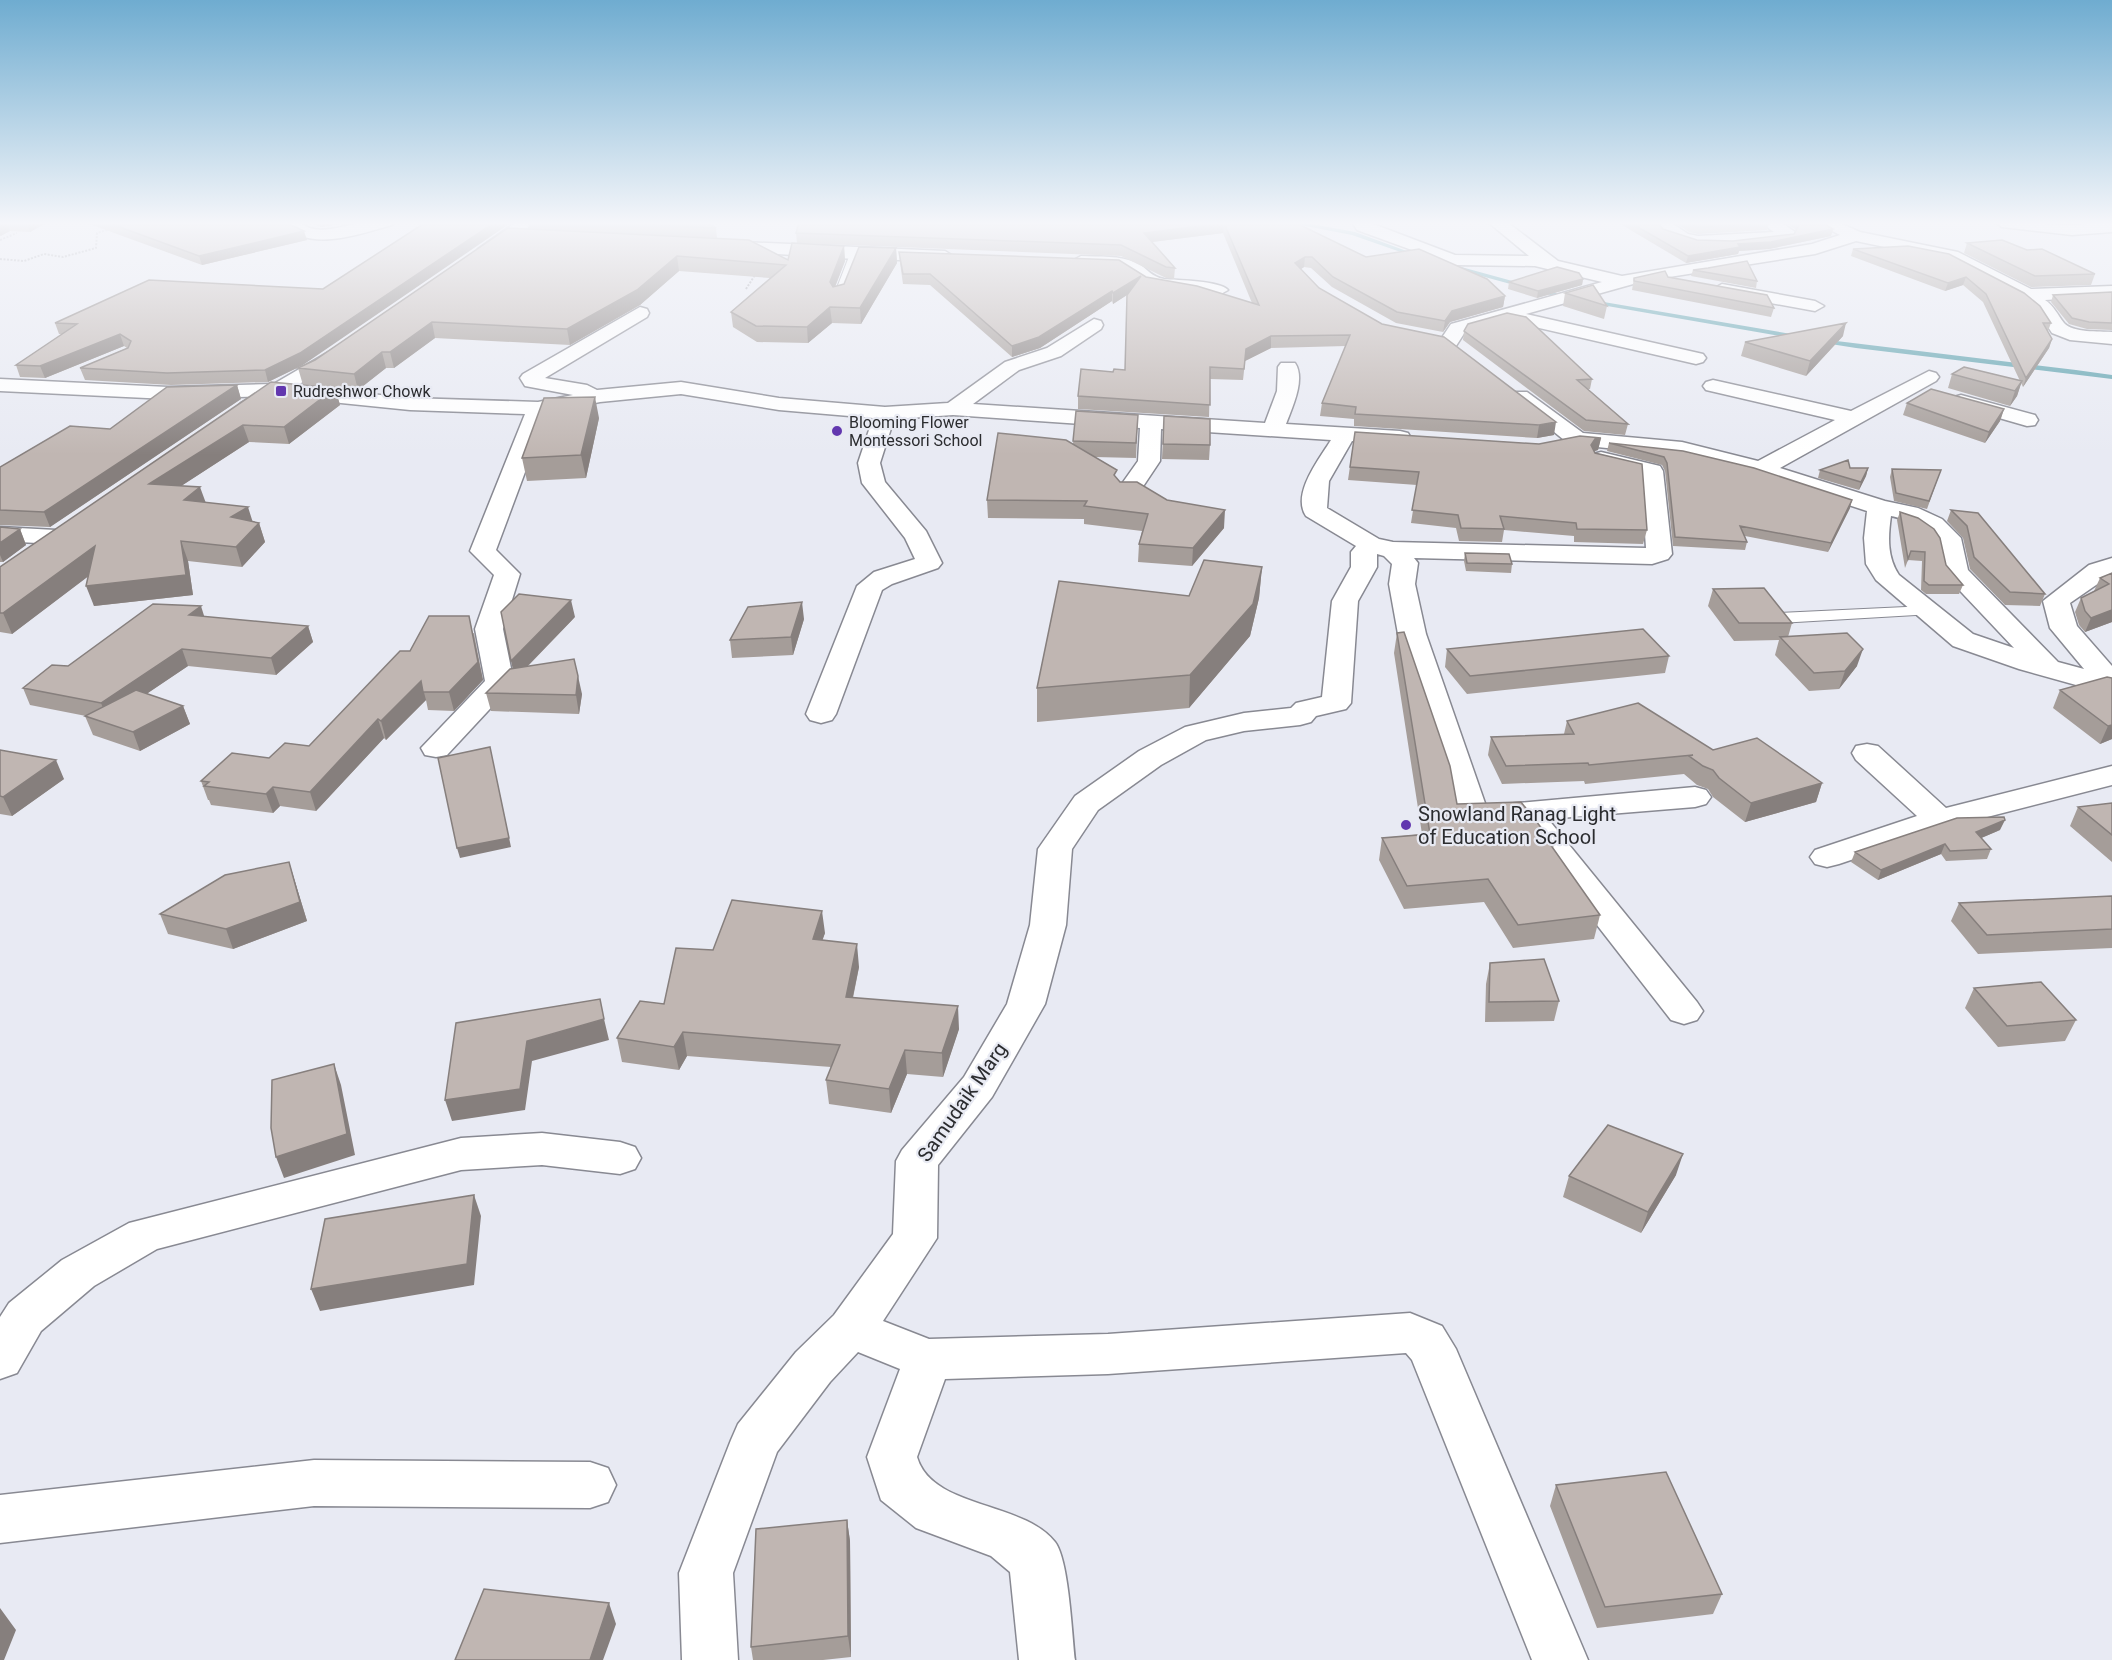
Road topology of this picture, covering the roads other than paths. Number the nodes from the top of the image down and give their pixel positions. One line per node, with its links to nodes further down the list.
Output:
1 (1559, 299): 6 (street)
2 (1783, 299): 4 (street)
3 (2034, 299): 8 (street)
4 (1815, 306)
5 (640, 313): 19 (street)
6 (1506, 315): 10 (street); 11 (street)
7 (1094, 325): 22 (street)
8 (2112, 338)
9 (358, 339): 18 (street)
10 (1448, 345)
11 (1696, 358)
12 (1288, 367): 28 (street)
13 (83, 371): 17 (street)
14 (1502, 382): 31 (street)
15 (0, 385): 17 (street)
16 (1713, 386): 25 (street)
17 (44, 389): 18 (street); 20 (street)
18 (272, 390): 21 (street); 24 (street)
19 (600, 396): 21 (street); 23 (street)
20 (4, 407)
21 (538, 408): 44 (street)
22 (953, 409): 23 (street); 27 (street)
23 (885, 413): 43 (street)
24 (233, 417)
25 (1855, 418): 26 (street); 32 (street)
26 (2027, 420)
27 (1151, 421): 28 (street); 33 (street)
28 (1273, 430): 29 (street)
29 (1346, 434): 30 (street); 36 (street)
30 (1417, 439)
31 (1577, 439): 32 (street); 36 (street)
32 (1761, 469): 34 (street)
33 (1128, 492)
34 (1880, 507): 39 (street); 41 (street)
35 (0, 534): 37 (street)
36 (1382, 547): 48 (street); 53 (street, Samudaik Marg)
37 (28, 558)
38 (2112, 566): 42 (street)
39 (1927, 611): 40 (lane); 41 (street)
40 (1779, 618)
41 (2047, 667): 42 (street)
42 (2112, 685)
43 (822, 714)
44 (436, 748)
45 (1867, 753): 49 (street)
46 (2112, 775): 49 (street)
47 (1695, 797): 48 (street)
48 (1525, 811): 51 (street)
49 (1940, 819): 50 (street)
50 (1827, 857)
51 (1684, 1011)
52 (620, 1158): 54 (street)
53 (851, 1329): 55 (street); 58 (street, Samudaik Marg)
54 (0, 1359)
55 (928, 1359): 59 (street); 60 (street)
56 (590, 1485): 57 (street)
57 (0, 1519)
58 (710, 1660)
59 (1047, 1660)
60 (1560, 1660)

